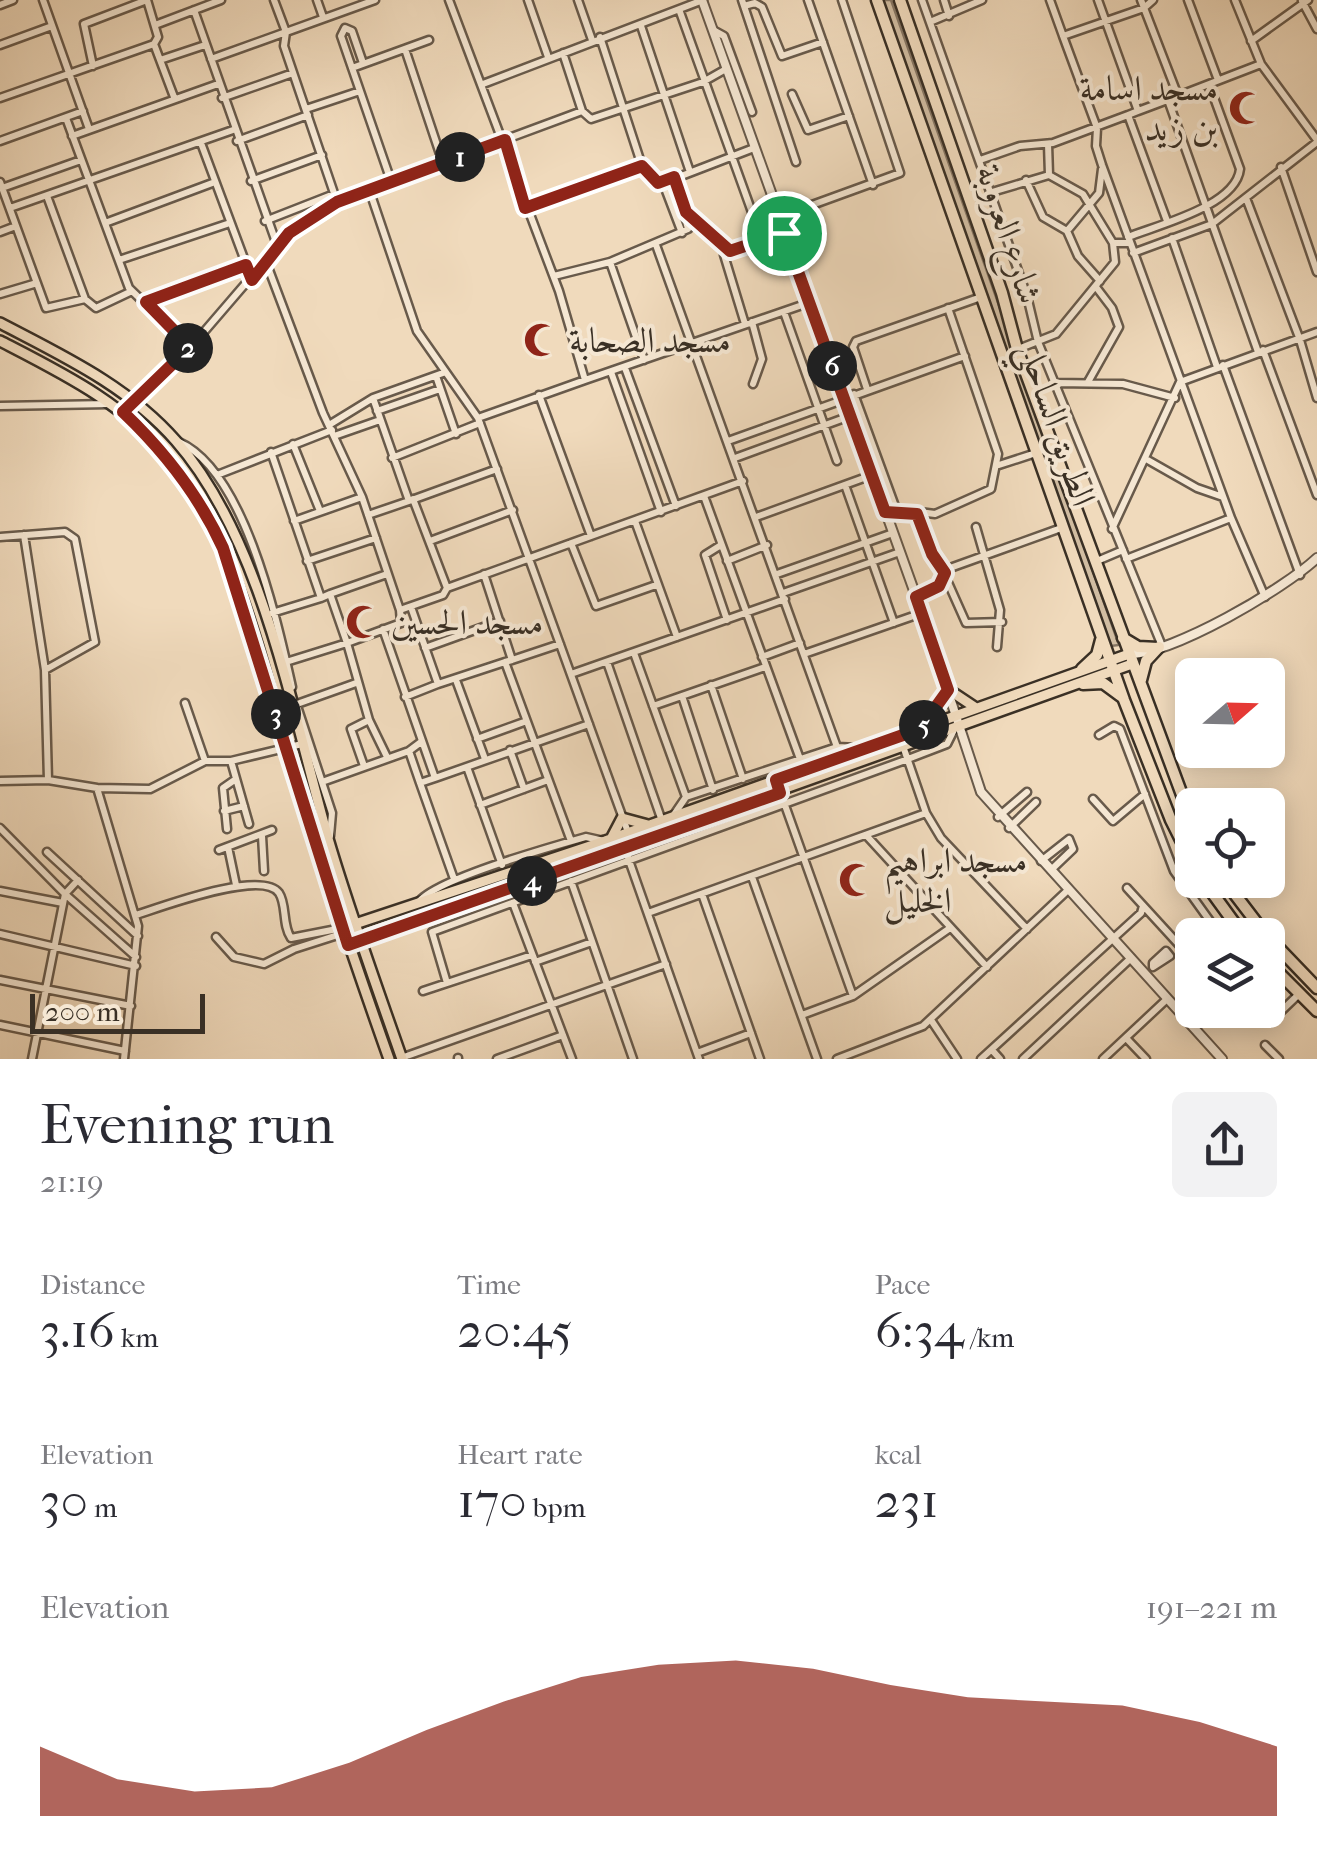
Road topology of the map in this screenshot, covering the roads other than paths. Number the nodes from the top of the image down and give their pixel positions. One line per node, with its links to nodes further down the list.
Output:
1 (13, 0): 26 (street)
2 (43, 0): 34 (street)
3 (221, 0): 27 (street)
4 (274, 0): 38 (street)
5 (317, 0): 30 (street)
6 (375, 0): 30 (street)
7 (449, 0): 62 (street)
8 (528, 0): 49 (street)
9 (578, 0): 40 (street)
10 (702, 0): 28 (street); 36 (street)
11 (808, 0): 43 (street)
12 (842, 0): 111 (street)
13 (877, 0): 152 (highway, الطريق الساحلي)
14 (900, 0): 166 (highway, شارع العروبة)
15 (922, 0): 31 (street)
16 (944, 0): 29 (street)
17 (982, 0): 29 (street)
18 (1050, 0): 39 (street)
19 (1098, 0): 32 (street)
20 (1153, 0): 25 (street)
21 (1188, 0): 59 (street)
22 (1235, 0): 42 (street)
23 (1304, 1): 37 (street); 42 (street)
24 (743, 3): 43 (street); 96 (street)
25 (1142, 4): 32 (street); 67 (street)
26 (0, 5)
27 (194, 10): 33 (street); 46 (street)
28 (680, 12): 35 (street); 60 (street)
29 (949, 16): 31 (street)
30 (323, 17): 38 (street)
31 (930, 22): 95 (street)
32 (1105, 22): 39 (street); 75 (street)
33 (155, 24): 44 (street); 54 (street)
34 (52, 26): 45 (street); 58 (street)
35 (641, 26): 40 (street); 65 (street)
36 (713, 30): 56 (street); 77 (street)
37 (1317, 30)
38 (286, 32): 50 (street); 57 (street)
39 (1063, 36): 82 (street)
40 (596, 38): 48 (street); 72 (street)
41 (429, 40): 47 (street)
42 (1251, 41): 53 (street)
43 (823, 42): 79 (street)
44 (154, 44): 51 (street); 54 (street)
45 (0, 45)
46 (205, 45): 50 (street); 51 (street)
47 (405, 49): 52 (street); 97 (street)
48 (563, 53): 49 (street); 74 (street)
49 (548, 56): 62 (street)
50 (211, 59): 61 (street)
51 (160, 60): 68 (street)
52 (363, 64): 55 (street); 55 (street)
53 (1261, 64): 59 (street); 88 (street)
54 (93, 66): 58 (street)
55 (352, 68): 64 (street)
56 (726, 69): 60 (street); 91 (street)
57 (293, 73): 70 (street); 76 (street)
58 (69, 74): 69 (street); 73 (street)
59 (1218, 80): 63 (street)
60 (703, 82): 65 (street); 93 (street)
61 (218, 84): 68 (street); 70 (street)
62 (483, 84): 85 (street)
63 (1209, 84): 67 (street); 120 (street)
64 (360, 91): 76 (street); 106 (street)
65 (665, 94): 72 (street); 101 (street)
66 (792, 94): 79 (street)
67 (1178, 96): 71 (street)
68 (174, 97): 81 (street)
69 (0, 98)
70 (222, 98): 83 (street)
71 (1168, 100): 75 (street); 120 (street)
72 (623, 106): 74 (street); 98 (street)
73 (83, 110): 80 (street); 81 (street)
74 (582, 111): 85 (street)
75 (1138, 111): 78 (street)
76 (307, 112): 87 (street); 92 (street)
77 (752, 112)
78 (1128, 115): 82 (street); 124 (street)
79 (849, 116): 111 (street)
80 (66, 118): 84 (street); 86 (street)
81 (89, 128): 84 (street)
82 (1097, 128): 90 (street); 99 (street)
83 (234, 130): 87 (street); 89 (street)
84 (72, 136): 94 (street)
85 (505, 140): 97 (street); 119 (street)
86 (0, 141)
87 (237, 141): 105 (street)
88 (1317, 141): 100 (street)
89 (201, 143): 107 (street); 108 (street)
90 (1048, 144): 95 (street); 102 (street)
91 (754, 148): 93 (street); 122 (street)
92 (322, 156): 105 (street); 115 (street)
93 (729, 157): 101 (street); 134 (street)
94 (81, 160): 107 (street); 110 (street)
95 (980, 160): 113 (street)
96 (796, 162)
97 (443, 163): 106 (street)
98 (642, 166): 109 (street); 119 (street)
99 (1102, 166): 117 (street); 135 (street)
100 (1281, 167): 116 (street); 145 (street)
101 (690, 172): 103 (street)
102 (1049, 175): 104 (street); 117 (street)
103 (674, 177): 109 (street); 121 (street)
104 (1026, 180): 113 (street); 129 (street)
105 (252, 181): 123 (street)
106 (391, 181): 112 (street)
107 (90, 182): 114 (street); 125 (street)
108 (215, 182): 125 (street); 126 (street)
109 (663, 182): 131 (street)
110 (1, 185): 118 (street)
111 (873, 185): 122 (street)
112 (369, 189): 115 (street); 173 (street)
113 (992, 192): 163 (street)
114 (46, 196): 118 (street); 153 (street)
115 (336, 198): 123 (street); 137 (street)
116 (1246, 198): 127 (street); 162 (street)
117 (1090, 202): 129 (street); 136 (street)
118 (6, 207): 128 (street)
119 (525, 208): 146 (street)
120 (1207, 208): 124 (street); 127 (street)
121 (686, 212): 131 (street); 139 (street)
122 (779, 217): 132 (street)
123 (265, 221): 137 (street)
124 (1166, 221): 135 (street)
125 (104, 223): 141 (street)
126 (230, 223): 141 (street); 144 (street)
127 (1212, 224): 133 (street); 167 (street)
128 (16, 226): 130 (street); 148 (street)
129 (1066, 231): 149 (street)
130 (0, 232)
131 (682, 233): 138 (street)
132 (784, 233): 134 (street); 155 (street)
133 (1172, 238): 140 (street); 170 (street)
134 (762, 240): 139 (street)
135 (1129, 240): 136 (street); 140 (street)
136 (1112, 243): 149 (street)
137 (277, 245): 142 (street)
138 (656, 245): 143 (street); 164 (street)
139 (730, 251): 159 (street)
140 (1133, 253): 177 (street)
141 (119, 260): 150 (street)
142 (266, 262): 147 (street); 197 (street)
143 (610, 262): 146 (street); 169 (street)
144 (246, 265): 147 (street); 154 (street)
145 (1317, 272)
146 (554, 276): 174 (street)
147 (252, 280): 165 (street)
148 (38, 282): 151 (street); 153 (street)
149 (1098, 284): 163 (street); 176 (street)
150 (133, 291): 153 (street); 154 (street)
151 (0, 294)
152 (983, 296): 156 (street); 203 (highway, الطريق الساحلي)
153 (85, 299)
154 (146, 302): 165 (street)
155 (808, 303): 157 (street); 184 (street)
156 (948, 308): 168 (street); 180 (street)
157 (784, 312): 159 (street); 190 (street)
158 (0, 323): 187 (main road)
159 (748, 323): 164 (street); 178 (street)
160 (1317, 332): 162 (street)
161 (0, 340): 188 (main road)
162 (1300, 340): 167 (street); 186 (street)
163 (1038, 342): 166 (street); 175 (street)
164 (690, 343): 169 (street); 199 (street)
165 (190, 347): 187 (street)
166 (1017, 349): 254 (highway, شارع العروبة)
167 (1261, 351): 170 (street); 214 (street)
168 (965, 356): 180 (street); 208 (street)
169 (644, 360): 171 (street)
170 (1220, 366): 177 (street); 260 (street)
171 (624, 368): 172 (street); 220 (street)
172 (611, 372): 174 (street); 225 (street)
173 (439, 374): 179 (street); 183 (street); 195 (street)
174 (585, 380): 181 (street)
175 (1057, 382): 176 (street); 235 (street)
176 (1088, 382): 185 (street)
177 (1180, 382): 185 (street); 217 (street)
178 (752, 384)
179 (440, 389): 191 (street); 198 (street)
180 (868, 389): 182 (street)
181 (539, 394): 195 (street); 239 (street)
182 (854, 394): 184 (street); 223 (street)
183 (373, 398): 191 (street); 197 (street)
184 (843, 398): 190 (street); 193 (street)
185 (1175, 398): 206 (street)
186 (1317, 398)
187 (133, 399): 192 (street); 200 (main road)
188 (114, 404): 189 (street); 192 (main road)
189 (0, 406)
190 (818, 408): 196 (street); 199 (street)
191 (377, 411): 194 (street)
192 (123, 412): 221 (main road)
193 (850, 416): 196 (street); 211 (street)
194 (380, 420): 197 (street); 204 (street)
195 (479, 421): 198 (street); 209 (street)
196 (824, 425): 205 (street); 207 (street)
197 (333, 430): 201 (street); 216 (street)
198 (456, 434): 204 (street)
199 (728, 440): 205 (street)
200 (176, 441): 210 (street); 218 (main road)
201 (293, 444): 202 (street); 224 (street)
202 (272, 452): 210 (street); 231 (street)
203 (1039, 452): 208 (street); 234 (highway, الطريق الساحلي)
204 (392, 458): 219 (street)
205 (735, 458): 212 (street)
206 (1146, 459): 217 (street); 235 (street)
207 (837, 462)
208 (998, 465): 227 (street)
209 (497, 469): 219 (street); 222 (street)
210 (218, 474): 273 (street)
211 (872, 475): 213 (street); 226 (street)
212 (743, 481): 215 (street); 229 (street)
213 (844, 485): 229 (street); 243 (street)
214 (1317, 495)
215 (704, 496): 220 (street); 244 (street)
216 (362, 497): 224 (street); 228 (street)
217 (1224, 497): 230 (street)
218 (218, 500): 221 (main road); 267 (main road)
219 (411, 500): 228 (street); 241 (street)
220 (676, 506): 225 (street)
221 (204, 510): 269 (main road)
222 (512, 510): 241 (street); 249 (street)
223 (896, 510): 226 (street); 227 (street)
224 (320, 512): 231 (street)
225 (661, 512): 232 (street)
226 (885, 512): 236 (street)
227 (917, 514): 256 (street)
228 (368, 515): 240 (street)
229 (756, 516): 245 (street)
230 (1231, 518): 251 (street); 266 (street)
231 (294, 521): 252 (street)
232 (635, 521): 239 (street); 261 (street)
233 (976, 527): 248 (street)
234 (1064, 527): 248 (street); 280 (highway, الطريق الساحلي)
235 (1112, 529): 246 (street)
236 (893, 533): 243 (street); 247 (street)
237 (0, 536): 238 (street)
238 (24, 536): 299 (street); 299 (street)
239 (591, 536): 242 (street)
240 (376, 538): 252 (street); 257 (street)
241 (430, 542): 262 (street)
242 (571, 542): 249 (street); 261 (street)
243 (865, 544): 255 (street); 259 (street)
244 (722, 545): 253 (street); 275 (street)
245 (767, 545): 253 (street); 259 (street)
246 (1124, 550): 251 (street); 254 (street)
247 (900, 552): 255 (street); 265 (street)
248 (985, 554): 256 (street); 277 (street)
249 (530, 557): 258 (street); 285 (street)
250 (1317, 558): 260 (street)
251 (1126, 560): 287 (street)
252 (307, 561): 268 (street)
253 (727, 561): 272 (street)
254 (1096, 561): 281 (highway, شارع العروبة)
255 (871, 562): 264 (street); 278 (street)
256 (945, 573): 265 (street); 277 (street)
257 (386, 574): 263 (street); 271 (street)
258 (484, 574): 262 (street); 276 (street)
259 (777, 574): 264 (street)
260 (1300, 575): 266 (street)
261 (656, 585): 282 (street)
262 (447, 588): 270 (street)
263 (330, 594): 268 (street); 283 (street)
264 (784, 596): 272 (street); 284 (street)
265 (916, 597): 274 (street)
266 (1265, 597): 287 (street)
267 (257, 598): 269 (main road); 325 (main road)
268 (321, 598): 273 (street)
269 (242, 603): 328 (main road)
270 (410, 606): 271 (street); 288 (street)
271 (400, 610): 279 (street)
272 (746, 612): 275 (street); 291 (street)
273 (272, 613): 294 (street)
274 (922, 613): 278 (street); 307 (street)
275 (727, 620): 282 (street)
276 (500, 621): 288 (street); 293 (street)
277 (1002, 622): 286 (street)
278 (894, 623): 290 (street)
279 (383, 629): 283 (street); 309 (street)
280 (1102, 634): 296 (highway, الطريق الساحلي); 298 (highway)
281 (1121, 635): 287 (highway); 292 (highway, شارع العروبة)
282 (677, 637): 289 (street)
283 (347, 643): 294 (street); 302 (street)
284 (800, 643): 290 (street); 291 (street)
285 (560, 644): 293 (street); 300 (street)
286 (997, 647)
287 (1161, 647): 292 (street); 306 (highway)
288 (425, 648): 303 (street)
289 (634, 653): 295 (street); 313 (street)
290 (804, 654): 326 (street)
291 (762, 657): 297 (street)
292 (1131, 659): 296 (main road); 306 (highway, شارع العروبة)
293 (508, 661): 301 (street); 317 (street)
294 (286, 662): 312 (street)
295 (607, 662): 300 (street); 367 (street)
296 (1112, 666): 298 (main road); 304 (main road); 310 (highway, الطريق الساحلي)
297 (765, 667): 305 (street); 333 (street)
298 (1082, 669): 314 (main road)
299 (44, 670): 342 (street)
300 (570, 674): 318 (street)
301 (456, 680): 303 (street); 322 (street)
302 (356, 682): 312 (street); 316 (street)
303 (438, 684): 309 (street)
304 (1083, 684): 310 (highway); 320 (main road)
305 (711, 686): 308 (street); 341 (street)
306 (1141, 686): 349 (highway, شارع العروبة)
307 (948, 690): 314 (main road); 315 (street); 319 (main road)
308 (682, 696): 313 (street); 351 (street)
309 (404, 697): 323 (street)
310 (1124, 700): 361 (highway, الطريق الساحلي)
311 (185, 703): 335 (street)
312 (296, 704): 346 (street)
313 (653, 706): 355 (street)
314 (977, 708): 315 (main road)
315 (957, 716): 319 (main road); 320 (street)
316 (370, 720): 332 (street); 337 (street)
317 (524, 722): 322 (street); 324 (street)
318 (589, 724): 324 (street); 366 (street)
319 (920, 729): 327 (main road)
320 (957, 730): 331 (main road); 365 (street)
321 (1099, 735): 354 (street)
322 (476, 738): 334 (street)
323 (421, 742): 329 (street); 339 (street)
324 (532, 743): 330 (street); 343 (street)
325 (302, 744): 328 (street); 371 (main road)
326 (837, 747): 327 (street); 333 (street)
327 (865, 748): 344 (main road)
328 (287, 749): 336 (street); 376 (main road)
329 (409, 750): 332 (street); 347 (street)
330 (510, 750): 334 (street); 350 (street)
331 (906, 754): 353 (main road); 358 (street); 364 (street)
332 (387, 758): 337 (street)
333 (800, 759): 341 (street)
334 (485, 760): 338 (street)
335 (206, 761): 336 (street); 348 (street)
336 (231, 761): 340 (street)
337 (364, 766): 346 (street)
338 (467, 766): 339 (street); 359 (street)
339 (435, 778): 347 (street)
340 (236, 779): 360 (street); 363 (street)
341 (743, 779): 351 (street)
342 (48, 780): 345 (street); 348 (street)
343 (548, 780): 350 (street); 381 (street)
344 (776, 780): 353 (street); 367 (main road)
345 (0, 781)
346 (322, 782): 382 (street)
347 (420, 782): 395 (street)
348 (97, 788): 409 (street)
349 (1178, 788)
350 (524, 789): 359 (street)
351 (713, 790): 355 (street)
352 (1027, 792): 365 (street)
353 (780, 793): 358 (street); 384 (main road)
354 (1145, 794): 356 (street); 411 (street)
355 (686, 797): 367 (street)
356 (1093, 799)
357 (1036, 802): 369 (street)
358 (785, 804): 387 (street); 388 (street)
359 (480, 805): 390 (street)
360 (244, 806): 363 (street); 368 (street)
361 (1166, 808): 362 (highway); 372 (highway, الطريق الساحلي)
362 (1175, 810)
363 (224, 811): 373 (street)
364 (926, 814): 378 (street); 415 (street)
365 (1002, 814): 369 (street)
366 (622, 818): 370 (main road); 377 (street); 380 (main road)
367 (667, 819): 370 (main road)
368 (249, 824)
369 (1012, 824): 389 (street)
370 (650, 825): 377 (main road)
371 (326, 828): 376 (main road); 382 (main road)
372 (1175, 828)
373 (227, 829)
374 (1, 830): 403 (street)
375 (272, 830): 379 (street)
376 (312, 832): 416 (main road)
377 (628, 833): 380 (main road); 384 (street)
378 (866, 835): 387 (street); 414 (street)
379 (262, 836): 383 (street); 391 (street)
380 (608, 840): 381 (street); 406 (main road)
381 (571, 841): 390 (street)
382 (329, 842): 404 (main road)
383 (228, 847): 385 (street); 397 (street)
384 (629, 847): 388 (street); 421 (main road)
385 (219, 850)
386 (47, 852): 394 (street)
387 (804, 859): 393 (street); 442 (street)
388 (629, 860): 396 (street); 408 (street)
389 (1041, 860): 392 (street); 392 (street)
390 (502, 865): 395 (street)
391 (264, 870)
392 (1050, 870): 399 (street)
393 (752, 877): 401 (street); 449 (street)
394 (78, 880): 403 (street); 418 (street)
395 (454, 880): 406 (street)
396 (572, 881): 405 (street); 423 (street)
397 (236, 885): 409 (street); 416 (street)
398 (1127, 888): 407 (street)
399 (1068, 890): 415 (street); 420 (street)
400 (0, 891): 403 (street)
401 (702, 894): 408 (street); 454 (street)
402 (1238, 898): 412 (highway)
403 (64, 899): 425 (street); 429 (street)
404 (348, 901): 410 (main road); 413 (main road)
405 (512, 903): 428 (street); 436 (street)
406 (417, 904): 410 (main road)
407 (1142, 906): 420 (street); 422 (street)
408 (648, 913): 430 (street)
409 (136, 915): 418 (street)
410 (384, 915): 413 (main road)
411 (1207, 918)
412 (1253, 918)
413 (355, 924): 416 (main road); 421 (main road)
414 (950, 928): 431 (street); 442 (street)
415 (1027, 929): 431 (street)
416 (343, 930): 419 (street); 424 (main road)
417 (0, 934): 425 (street)
418 (138, 936): 429 (street)
419 (216, 937)
420 (1112, 938): 427 (street); 459 (street)
421 (360, 941): 424 (main road); 464 (main road)
422 (1175, 941)
423 (592, 942): 428 (street); 437 (street)
424 (348, 945): 463 (main road)
425 (52, 946): 429 (street); 439 (street)
426 (1285, 955): 438 (highway)
427 (1131, 958): 433 (street); 475 (street)
428 (534, 959): 436 (street); 446 (street)
429 (136, 962): 444 (street)
430 (666, 964): 437 (street); 461 (street)
431 (987, 966): 450 (street)
432 (1153, 967): 433 (street)
433 (1145, 974): 443 (street)
434 (0, 980): 439 (street)
435 (1285, 980): 441 (highway)
436 (447, 983): 440 (street)
437 (606, 985): 446 (street); 468 (street)
438 (1317, 988)
439 (46, 989): 444 (street); 453 (street)
440 (423, 991)
441 (1299, 994): 447 (street); 448 (highway)
442 (853, 996): 449 (street)
443 (1168, 999): 445 (street); 456 (street)
444 (130, 1006): 460 (street)
445 (1175, 1007)
446 (552, 1008): 455 (street); 464 (street)
447 (1285, 1008)
448 (1317, 1011)
449 (802, 1015): 470 (street)
450 (931, 1020): 471 (street); 472 (street)
451 (0, 1024): 453 (street)
452 (1194, 1028): 478 (street)
453 (36, 1032): 460 (street); 462 (street)
454 (750, 1033): 461 (street); 469 (street)
455 (563, 1035): 458 (street); 467 (street)
456 (1126, 1038): 476 (street); 477 (street)
457 (1266, 1045): 479 (street)
458 (522, 1050): 465 (street); 466 (street)
459 (992, 1050): 473 (street); 474 (street)
460 (124, 1055)
461 (698, 1056)
462 (32, 1059)
463 (389, 1059)
464 (402, 1059)
465 (497, 1059)
466 (526, 1059)
467 (572, 1059)
468 (633, 1059)
469 (760, 1059)
470 (817, 1059)
471 (837, 1059)
472 (957, 1059)
473 (982, 1059)
474 (1000, 1059)
475 (1023, 1059)
476 (1102, 1059)
477 (1146, 1059)
478 (1222, 1059)
479 (1279, 1059)

